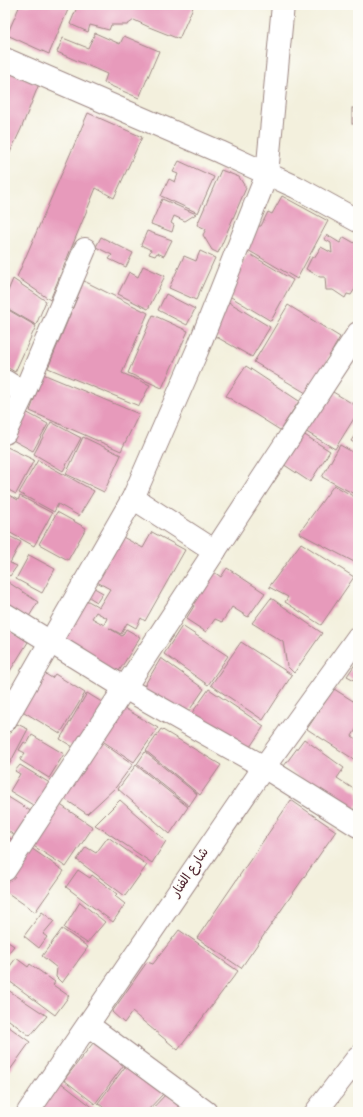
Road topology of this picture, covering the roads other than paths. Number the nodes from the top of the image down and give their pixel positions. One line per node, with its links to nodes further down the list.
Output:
1 (282, 5): 3 (street)
2 (5, 59): 3 (street)
3 (267, 174): 4 (street); 10 (street)
4 (358, 221)
5 (85, 249): 8 (street)
6 (358, 333): 11 (street)
7 (5, 381): 8 (street)
8 (24, 393): 9 (street)
9 (5, 434)
10 (133, 498): 11 (street); 14 (street)
11 (215, 551): 15 (street)
12 (5, 614): 14 (street)
13 (358, 637): 17 (street, شارع الفنار)
14 (50, 643): 15 (street); 16 (street)
15 (125, 688): 17 (street); 19 (street)
16 (5, 721)
17 (264, 767): 18 (street); 20 (street, شارع الفنار)
18 (358, 826)
19 (5, 870)
20 (88, 1025): 22 (street, شارع الفنار); 23 (street)
21 (358, 1057): 24 (street)
22 (28, 1112)
23 (206, 1112)
24 (316, 1112)

